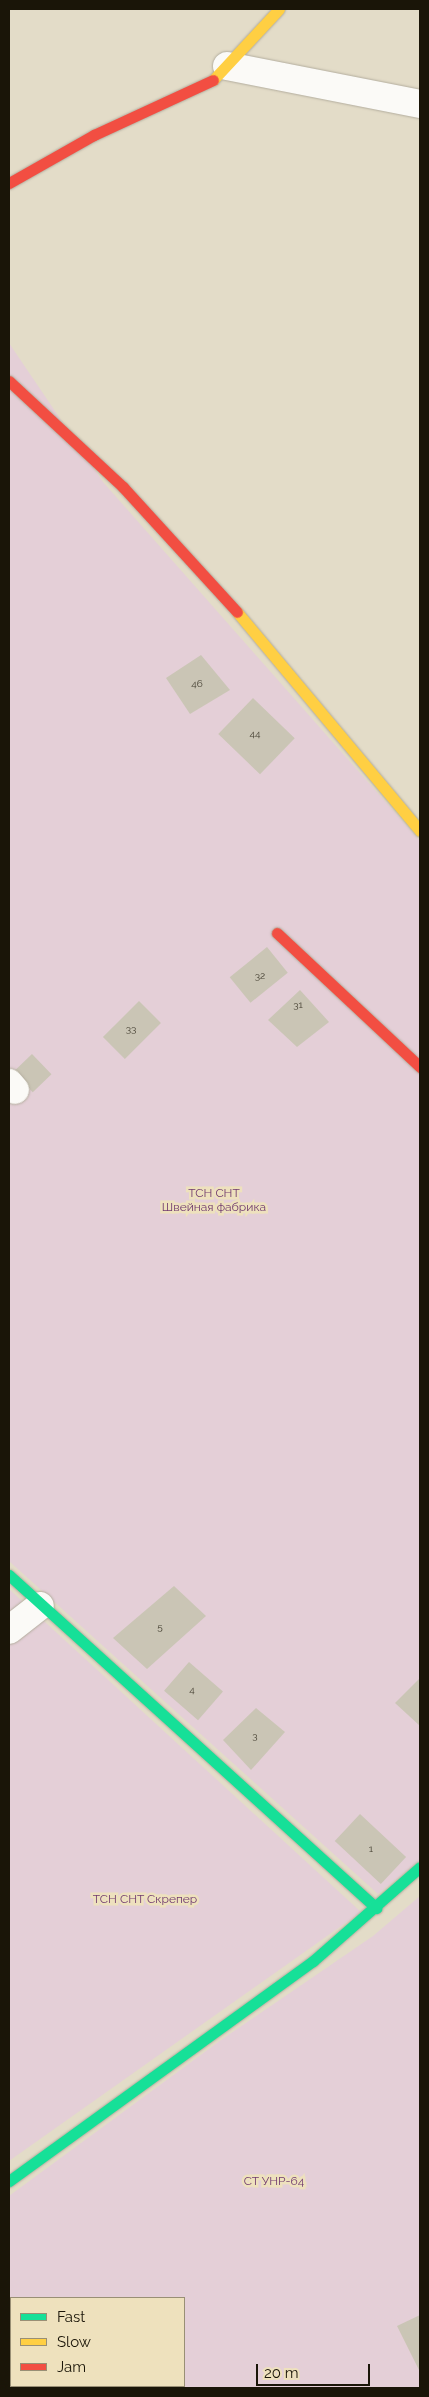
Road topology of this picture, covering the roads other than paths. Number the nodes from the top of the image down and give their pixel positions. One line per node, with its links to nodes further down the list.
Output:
1 (279, 9): 2 (street)
2 (227, 66): 3 (street); 4 (street)
3 (420, 104)
4 (9, 183)
5 (9, 381): 6 (street)
6 (420, 831)
7 (277, 933): 8 (street)
8 (420, 1067)
9 (9, 1575): 10 (street)
10 (40, 1606): 11 (street); 13 (street)
11 (9, 1630)
12 (420, 1867): 13 (street)
13 (376, 1908): 14 (street)
14 (9, 2182)

